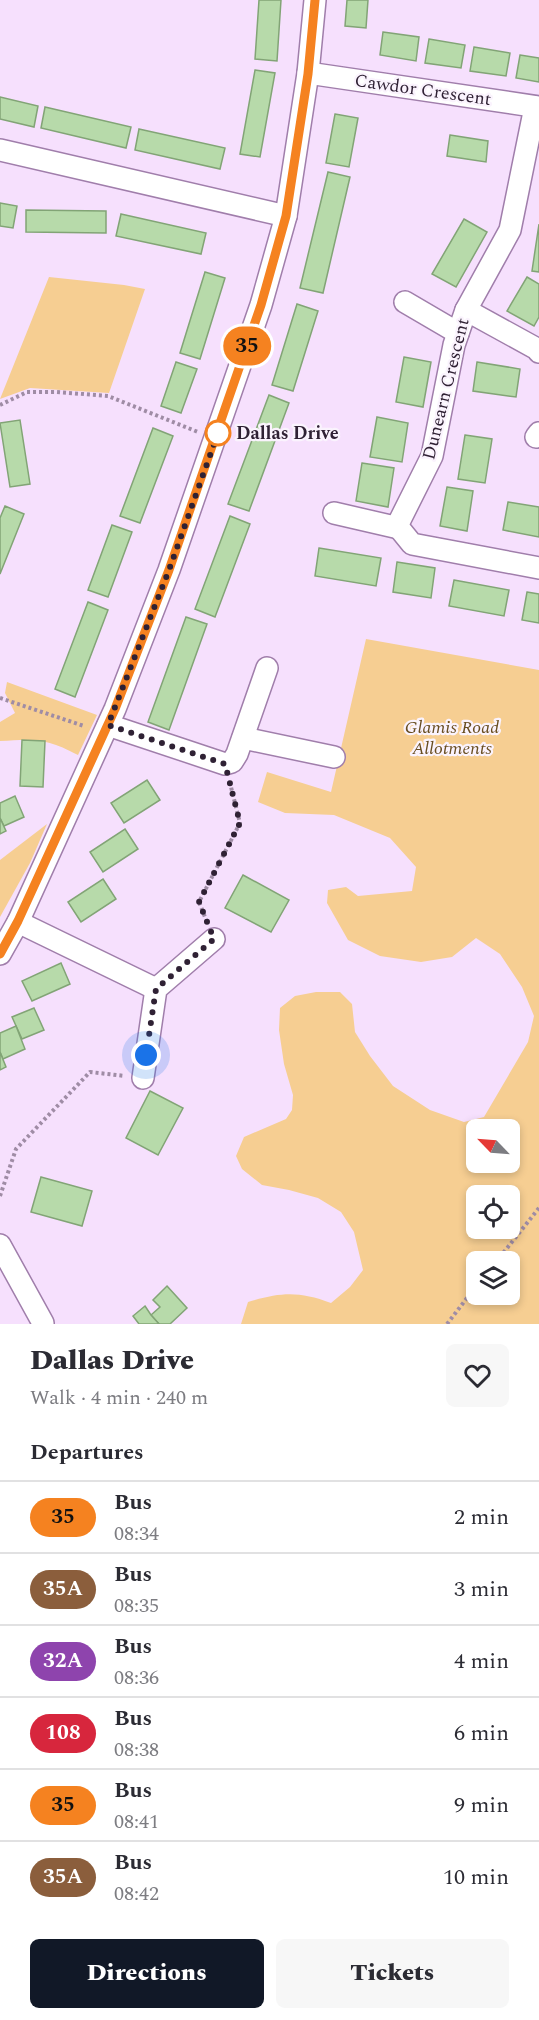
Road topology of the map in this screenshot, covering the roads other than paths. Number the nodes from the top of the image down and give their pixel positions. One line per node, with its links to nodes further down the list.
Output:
1 (315, 0): 2 (street)
2 (308, 74): 3 (street, Cawdor Crescent); 5 (street)
3 (537, 107): 7 (street, Dunearn Crescent)
4 (0, 150): 5 (street)
5 (286, 216): 14 (street)
6 (405, 302): 8 (street)
7 (466, 310): 8 (street, Dunearn Crescent); 9 (street, Dunearn Crescent)
8 (458, 333): 11 (street, Dunearn Crescent)
9 (539, 352)
10 (334, 513): 11 (street)
11 (399, 528): 12 (street)
12 (539, 568)
13 (267, 668): 15 (street)
14 (107, 729): 15 (street); 17 (street)
15 (243, 738): 16 (street)
16 (334, 757)
17 (18, 921): 19 (street); 20 (street)
18 (214, 939): 20 (street)
19 (0, 954)
20 (156, 989): 21 (street)
21 (143, 1078)
22 (0, 1245): 23 (street)
23 (43, 1323)

